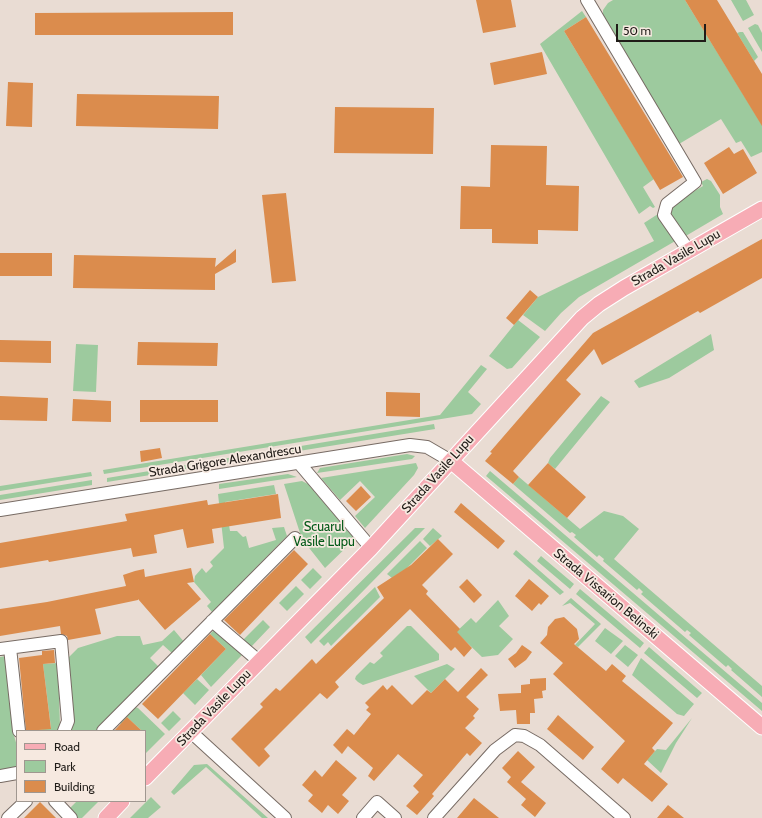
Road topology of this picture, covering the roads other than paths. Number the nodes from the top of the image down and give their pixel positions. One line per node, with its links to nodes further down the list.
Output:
1 (587, 0): 3 (street)
2 (762, 209): 3 (main road, Strada Vasile Lupu)
3 (690, 251): 4 (main road, Strada Vasile Lupu)
4 (451, 461): 5 (street, Strada Grigore Alexandrescu); 8 (main road, Strada Vasile Lupu); 12 (main road, Strada Vissarion Belinski)
5 (300, 463): 6 (street, Strada Grigore Alexandrescu); 8 (street)
6 (0, 510)
7 (295, 538): 9 (street)
8 (371, 548): 11 (main road, Strada Vasile Lupu)
9 (212, 621): 11 (street); 15 (street)
10 (5, 648): 13 (street); 14 (street)
11 (260, 662): 16 (main road, Strada Vasile Lupu)
12 (762, 727)
13 (19, 730)
14 (64, 730)
15 (104, 730)
16 (191, 732): 19 (main road, Strada Vasile Lupu); 26 (street)
17 (16, 773): 18 (street)
18 (0, 776)
19 (146, 777)
20 (25, 802): 23 (street)
21 (56, 802): 24 (street)
22 (121, 802): 25 (main road)
23 (8, 818)
24 (71, 818)
25 (106, 818)
26 (285, 818)
27 (363, 818): 28 (street)
28 (395, 818)
29 (434, 818): 30 (street)
30 (624, 818)

